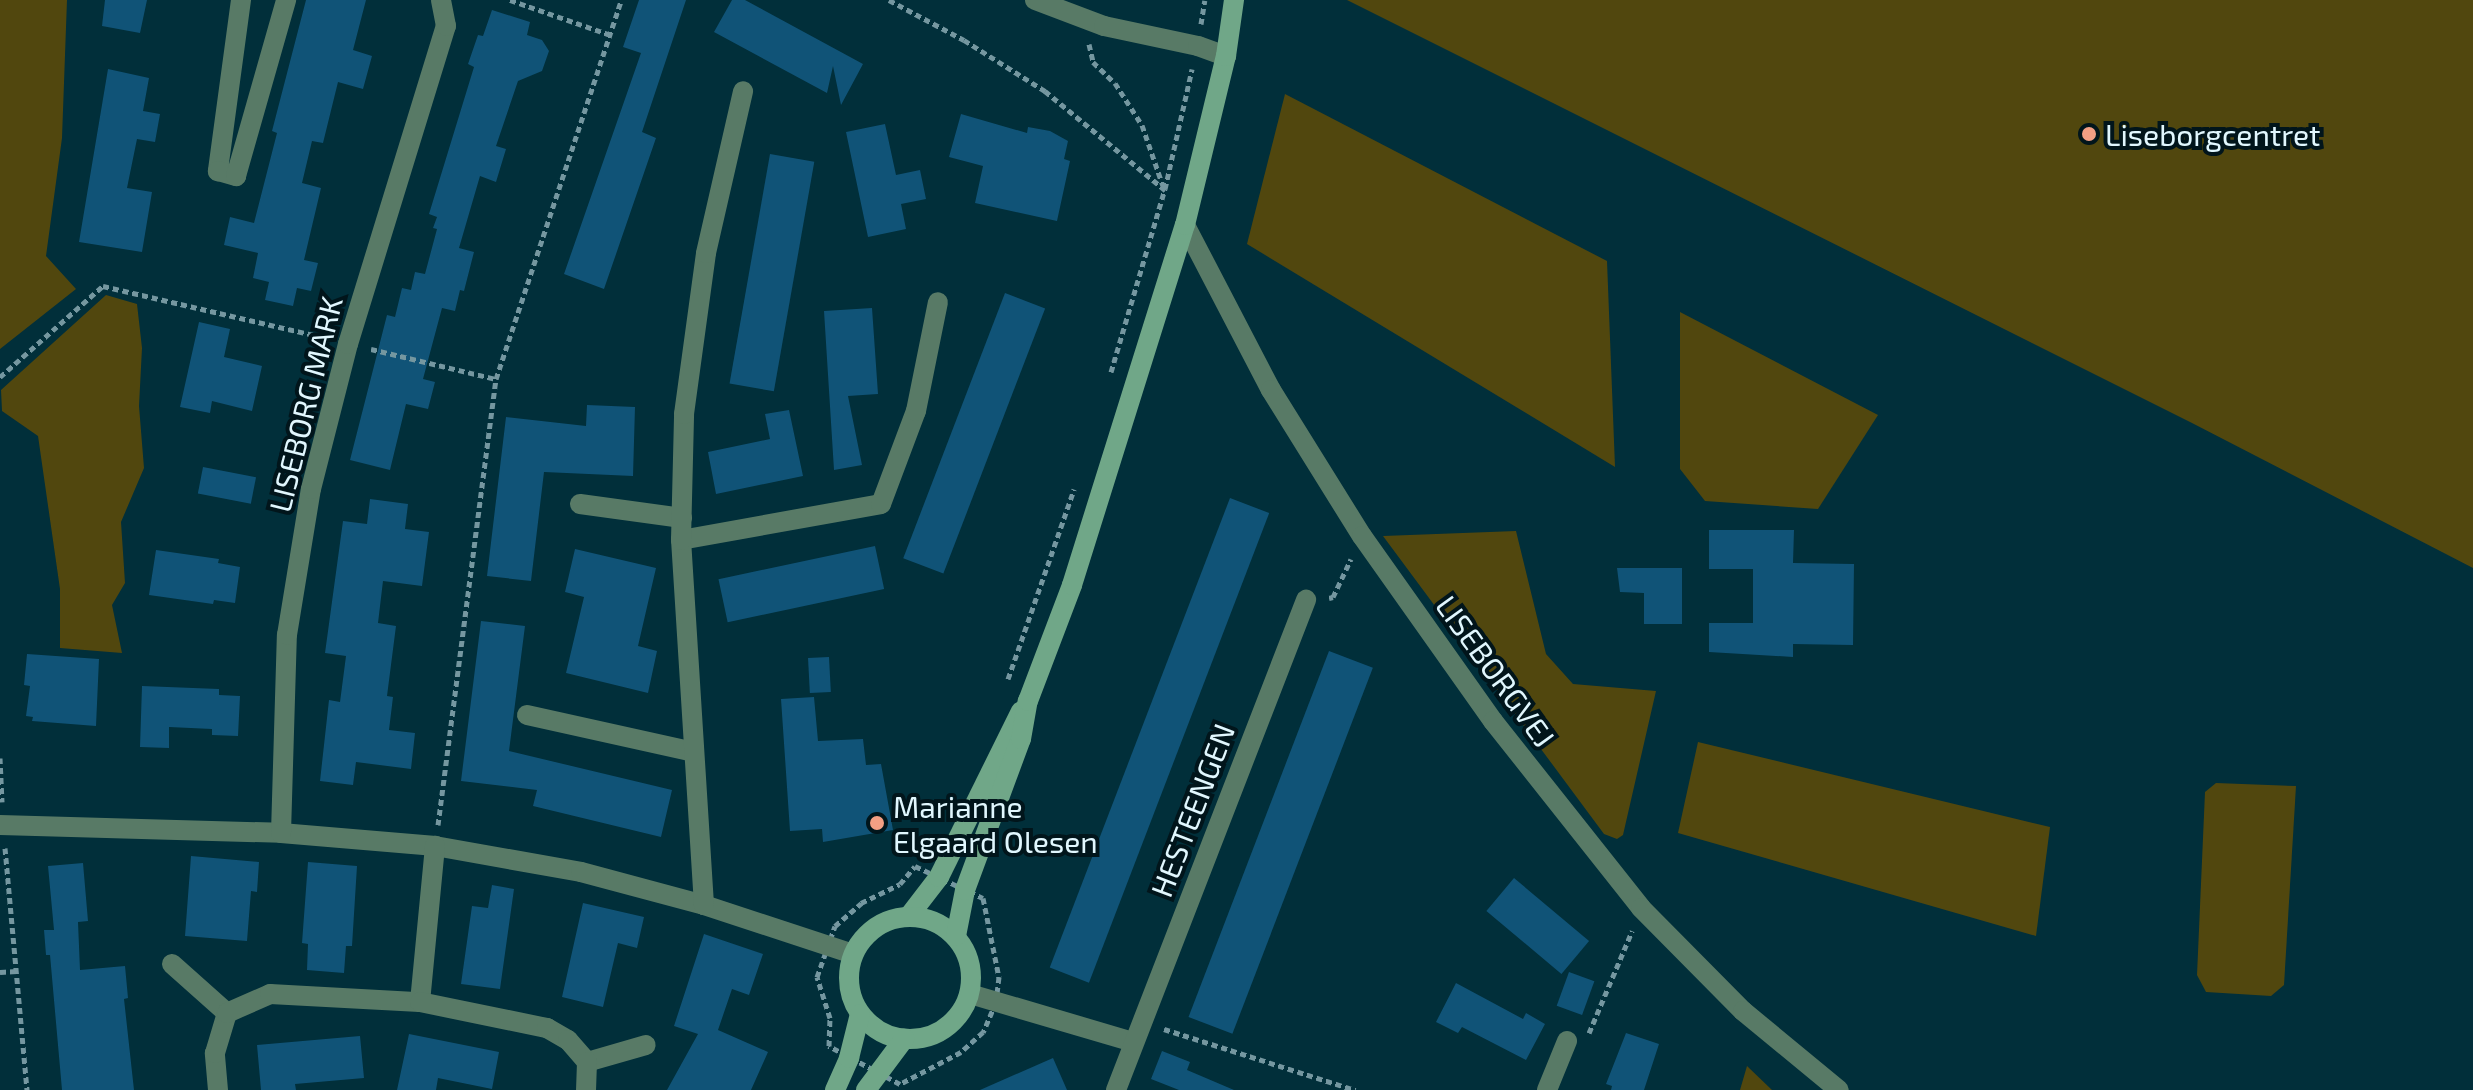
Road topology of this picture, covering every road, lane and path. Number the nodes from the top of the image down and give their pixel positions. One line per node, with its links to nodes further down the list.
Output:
1 (241, 0): 2 (street)
2 (286, 0)
3 (441, 0): 18 (street, LISEBORG MARK)
4 (510, 0): 11 (path)
5 (621, 0): 11 (path)
6 (889, 0): 15 (path)
7 (1035, 0): 10 (street)
8 (1205, 0): 12 (path)
9 (1234, 0): 13 (street)
10 (1082, 18): 12 (street); 15 (path)
11 (608, 35): 21 (path)
12 (1198, 46): 13 (street); 15 (path)
13 (1226, 56): 16 (street)
14 (743, 91): 24 (street)
15 (1165, 189): 16 (path); 19 (path)
16 (1185, 225): 25 (street, LISEBORGVEJ); 29 (street)
17 (938, 302): 26 (street)
18 (348, 344): 20 (path); 21 (path); 34 (street, LISEBORG MARK)
19 (1111, 373)
20 (0, 377)
21 (496, 379): 35 (path)
22 (1078, 479): 28 (path)
23 (580, 504): 24 (street)
24 (682, 518): 26 (street)
25 (1362, 536): 27 (path); 41 (street, LISEBORGVEJ)
26 (681, 540): 31 (street)
27 (1306, 600): 56 (street, HESTEENGEN)
28 (1004, 689)
29 (1028, 701): 38 (street); 39 (street)
30 (527, 715): 31 (street)
31 (694, 752): 40 (street)
32 (0, 758): 33 (path)
33 (1, 825): 34 (street); 47 (path)
34 (281, 833): 35 (street)
35 (435, 846): 40 (street); 52 (street)
36 (921, 854): 37 (path)
37 (915, 866): 38 (path); 44 (path)
38 (939, 877): 39 (path); 42 (street)
39 (965, 890): 43 (street); 49 (path)
40 (704, 905): 44 (street)
41 (1641, 908): 58 (path); 71 (street, LISEBORGVEJ)
42 (909, 916): 43 (street); 45 (street)
43 (956, 936): 51 (street)
44 (825, 945): 45 (street); 61 (path)
45 (853, 954): 55 (street)
46 (172, 964): 54 (street)
47 (17, 971): 48 (path); 64 (path)
48 (0, 972)
49 (999, 977): 50 (path); 53 (path)
50 (1013, 982)
51 (970, 994): 53 (street); 57 (street)
52 (420, 1002): 54 (street); 62 (street)
53 (996, 1002): 59 (street); 63 (path)
54 (227, 1013): 65 (street)
55 (860, 1014): 57 (street); 61 (street)
56 (1141, 1022): 59 (street, HESTEENGEN); 69 (path)
57 (904, 1039): 63 (street)
58 (1567, 1041): 70 (street)
59 (1133, 1042): 68 (street, HESTEENGEN)
60 (646, 1045): 62 (street)
61 (849, 1058): 63 (path); 67 (street)
62 (587, 1062): 66 (street)
63 (871, 1082)
64 (27, 1090)
65 (218, 1090)
66 (586, 1090)
67 (835, 1090)
68 (1116, 1090)
69 (1355, 1090)
70 (1547, 1090)
71 (1839, 1090)

